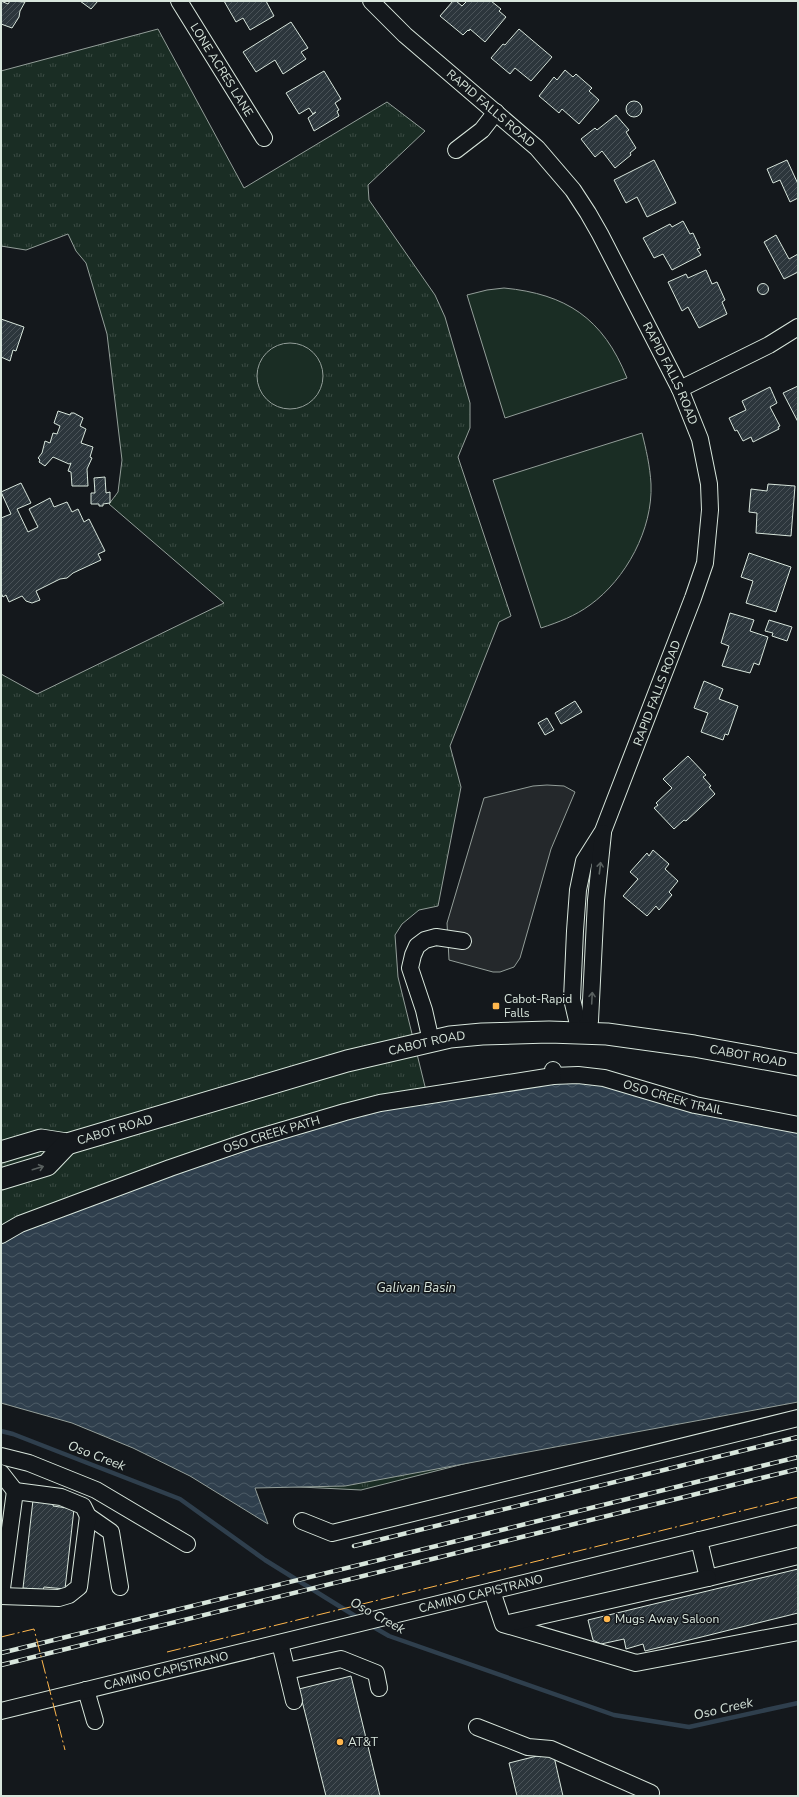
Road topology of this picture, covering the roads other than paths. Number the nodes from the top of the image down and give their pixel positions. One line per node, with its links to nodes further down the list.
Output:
1 (179, 1): 4 (street, LONE ACRES LANE)
2 (371, 1): 3 (street, RAPID FALLS ROAD)
3 (496, 112): 5 (street); 7 (street, RAPID FALLS ROAD)
4 (264, 138)
5 (456, 150)
6 (798, 327): 7 (street)
7 (680, 389): 9 (street, RAPID FALLS ROAD)
8 (463, 941): 10 (street)
9 (580, 1033): 10 (main road, CABOT ROAD); 11 (main road, CABOT ROAD)
10 (431, 1041): 14 (main road, CABOT ROAD)
11 (798, 1065)
12 (553, 1073): 13 (street, OSO CREEK TRAIL); 17 (street, OSO CREEK PATH)
13 (798, 1125)
14 (67, 1144): 15 (main road, CABOT ROAD); 16 (main road, CABOT ROAD, one-way to 14)
15 (1, 1152)
16 (1, 1179)
17 (1, 1235)
18 (798, 1418): 24 (street)
19 (1, 1456): 27 (street)
20 (1, 1473): 21 (street)
21 (15, 1491): 22 (street); 25 (street)
22 (88, 1516): 30 (street); 32 (street)
23 (798, 1516): 26 (street, CAMINO CAPISTRANO)
24 (302, 1521)
25 (4, 1538): 32 (street)
26 (699, 1540): 29 (street); 31 (street, CAMINO CAPISTRANO)
27 (187, 1544)
28 (798, 1556): 29 (street)
29 (708, 1578): 33 (street)
30 (120, 1587)
31 (492, 1591): 33 (street); 35 (street, CAMINO CAPISTRANO)
32 (1, 1596)
33 (503, 1624): 34 (street)
34 (798, 1632)
35 (280, 1643): 36 (street); 38 (street, CAMINO CAPISTRANO)
36 (287, 1671): 37 (street); 39 (street)
37 (379, 1688)
38 (86, 1690): 40 (street, CAMINO CAPISTRANO); 41 (street)
39 (294, 1701)
40 (1, 1711)
41 (95, 1721)
42 (477, 1727): 43 (street)
43 (651, 1793)

